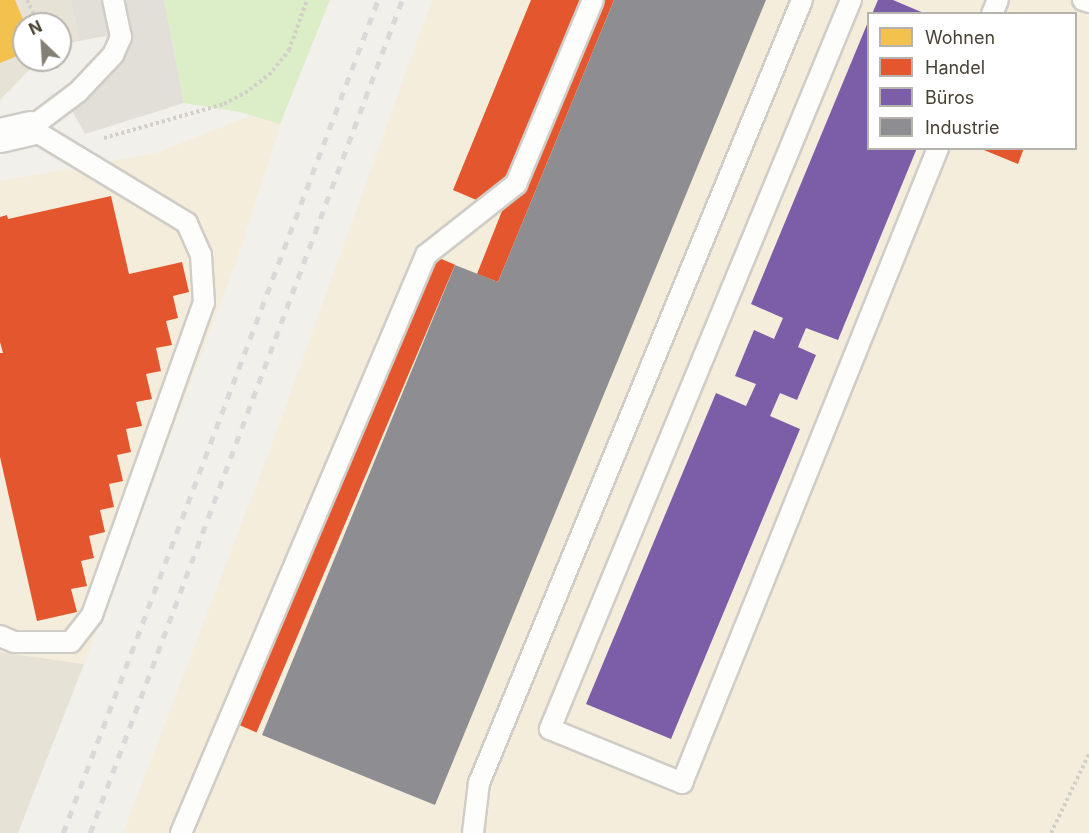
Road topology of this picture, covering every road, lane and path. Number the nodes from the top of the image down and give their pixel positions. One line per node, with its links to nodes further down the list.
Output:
1 (113, 0): 8 (lane)
2 (307, 0): 9 (path)
3 (593, 0): 13 (lane)
4 (802, 0): 14 (lane)
5 (851, 0): 10 (lane)
6 (1083, 0): 7 (lane)
7 (1089, 2)
8 (15, 131): 9 (lane)
9 (64, 149): 11 (lane)
10 (937, 150)
11 (0, 636)
12 (1089, 754): 15 (path)
13 (180, 833)
14 (473, 833)
15 (1052, 833)

